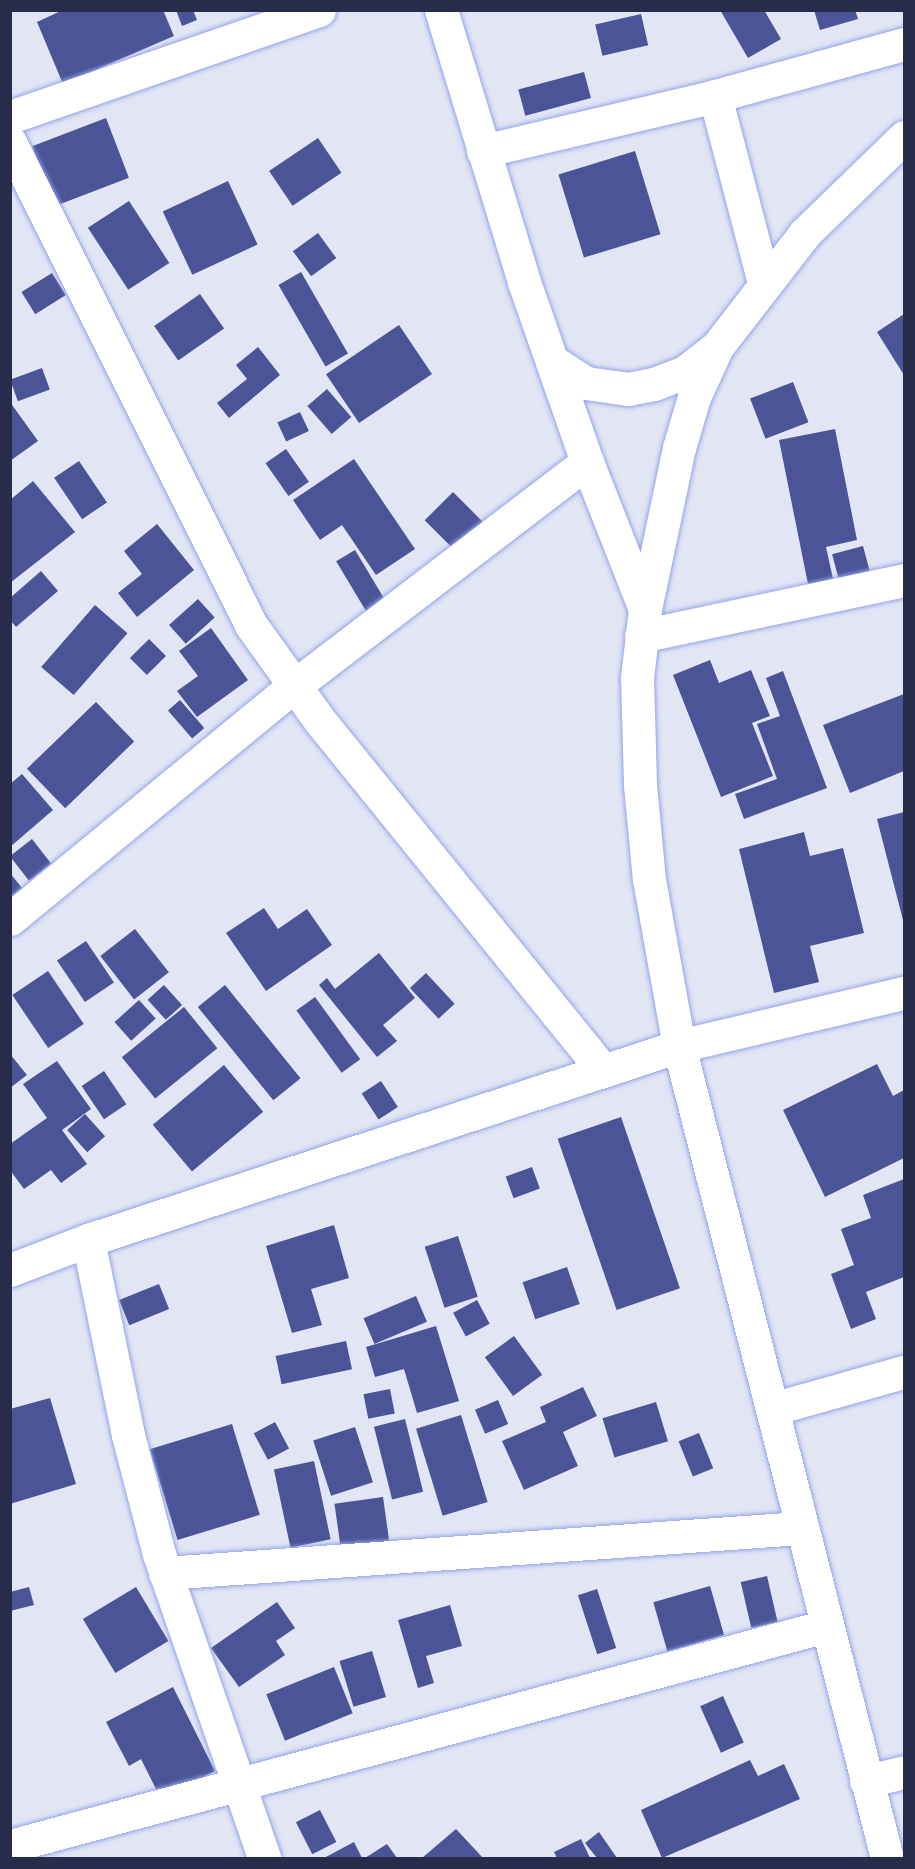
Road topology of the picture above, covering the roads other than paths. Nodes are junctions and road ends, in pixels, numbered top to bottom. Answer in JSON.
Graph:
{"nodes":[{"id":1,"x":320,"y":10,"type":"edge"},
{"id":2,"x":441,"y":10,"type":"edge"},
{"id":3,"x":904,"y":44,"type":"edge"},
{"id":4,"x":715,"y":96,"type":"junction"},
{"id":5,"x":10,"y":117,"type":"edge"},
{"id":6,"x":904,"y":137,"type":"edge"},
{"id":7,"x":483,"y":151,"type":"junction"},
{"id":8,"x":14,"y":159,"type":"edge"},
{"id":9,"x":764,"y":283,"type":"junction"},
{"id":10,"x":717,"y":347,"type":"junction"},
{"id":11,"x":552,"y":362,"type":"junction"},
{"id":12,"x":587,"y":462,"type":"junction"},
{"id":13,"x":904,"y":580,"type":"edge"},
{"id":14,"x":643,"y":623,"type":"junction"},
{"id":15,"x":294,"y":686,"type":"junction"},
{"id":16,"x":10,"y":919,"type":"edge"},
{"id":17,"x":904,"y":993,"type":"edge"},
{"id":18,"x":679,"y":1046,"type":"junction"},
{"id":19,"x":602,"y":1070,"type":"junction"},
{"id":20,"x":88,"y":1240,"type":"junction"},
{"id":21,"x":16,"y":1258,"type":"edge"},
{"id":22,"x":904,"y":1372,"type":"edge"},
{"id":23,"x":772,"y":1409,"type":"junction"},
{"id":24,"x":801,"y":1527,"type":"junction"},
{"id":25,"x":165,"y":1573,"type":"junction"},
{"id":26,"x":826,"y":1626,"type":"junction"},
{"id":27,"x":904,"y":1772,"type":"edge"},
{"id":28,"x":866,"y":1781,"type":"junction"},
{"id":29,"x":237,"y":1787,"type":"junction"},
{"id":30,"x":10,"y":1846,"type":"edge"},
{"id":31,"x":264,"y":1858,"type":"edge"},
{"id":32,"x":887,"y":1858,"type":"edge"}],
"edges":[{"from":1,"to":5,"type":"street"},
{"from":2,"to":7,"type":"street"},
{"from":3,"to":4,"type":"street"},
{"from":4,"to":7,"type":"street"},
{"from":4,"to":9,"type":"street"},
{"from":6,"to":9,"type":"street"},
{"from":7,"to":11,"type":"street"},
{"from":8,"to":15,"type":"street"},
{"from":9,"to":10,"type":"street"},
{"from":10,"to":11,"type":"street"},
{"from":10,"to":14,"type":"street"},
{"from":11,"to":12,"type":"street"},
{"from":12,"to":14,"type":"street"},
{"from":12,"to":15,"type":"street"},
{"from":13,"to":14,"type":"street"},
{"from":14,"to":18,"type":"street"},
{"from":15,"to":16,"type":"street"},
{"from":15,"to":19,"type":"street"},
{"from":17,"to":18,"type":"street"},
{"from":18,"to":19,"type":"street"},
{"from":18,"to":23,"type":"street"},
{"from":19,"to":20,"type":"street"},
{"from":20,"to":21,"type":"street"},
{"from":20,"to":25,"type":"street"},
{"from":22,"to":23,"type":"street"},
{"from":23,"to":24,"type":"street"},
{"from":24,"to":25,"type":"street"},
{"from":24,"to":26,"type":"street"},
{"from":25,"to":29,"type":"street"},
{"from":26,"to":28,"type":"street"},
{"from":26,"to":29,"type":"street"},
{"from":27,"to":28,"type":"street"},
{"from":28,"to":32,"type":"street"},
{"from":29,"to":30,"type":"street"},
{"from":29,"to":31,"type":"street"}]}
